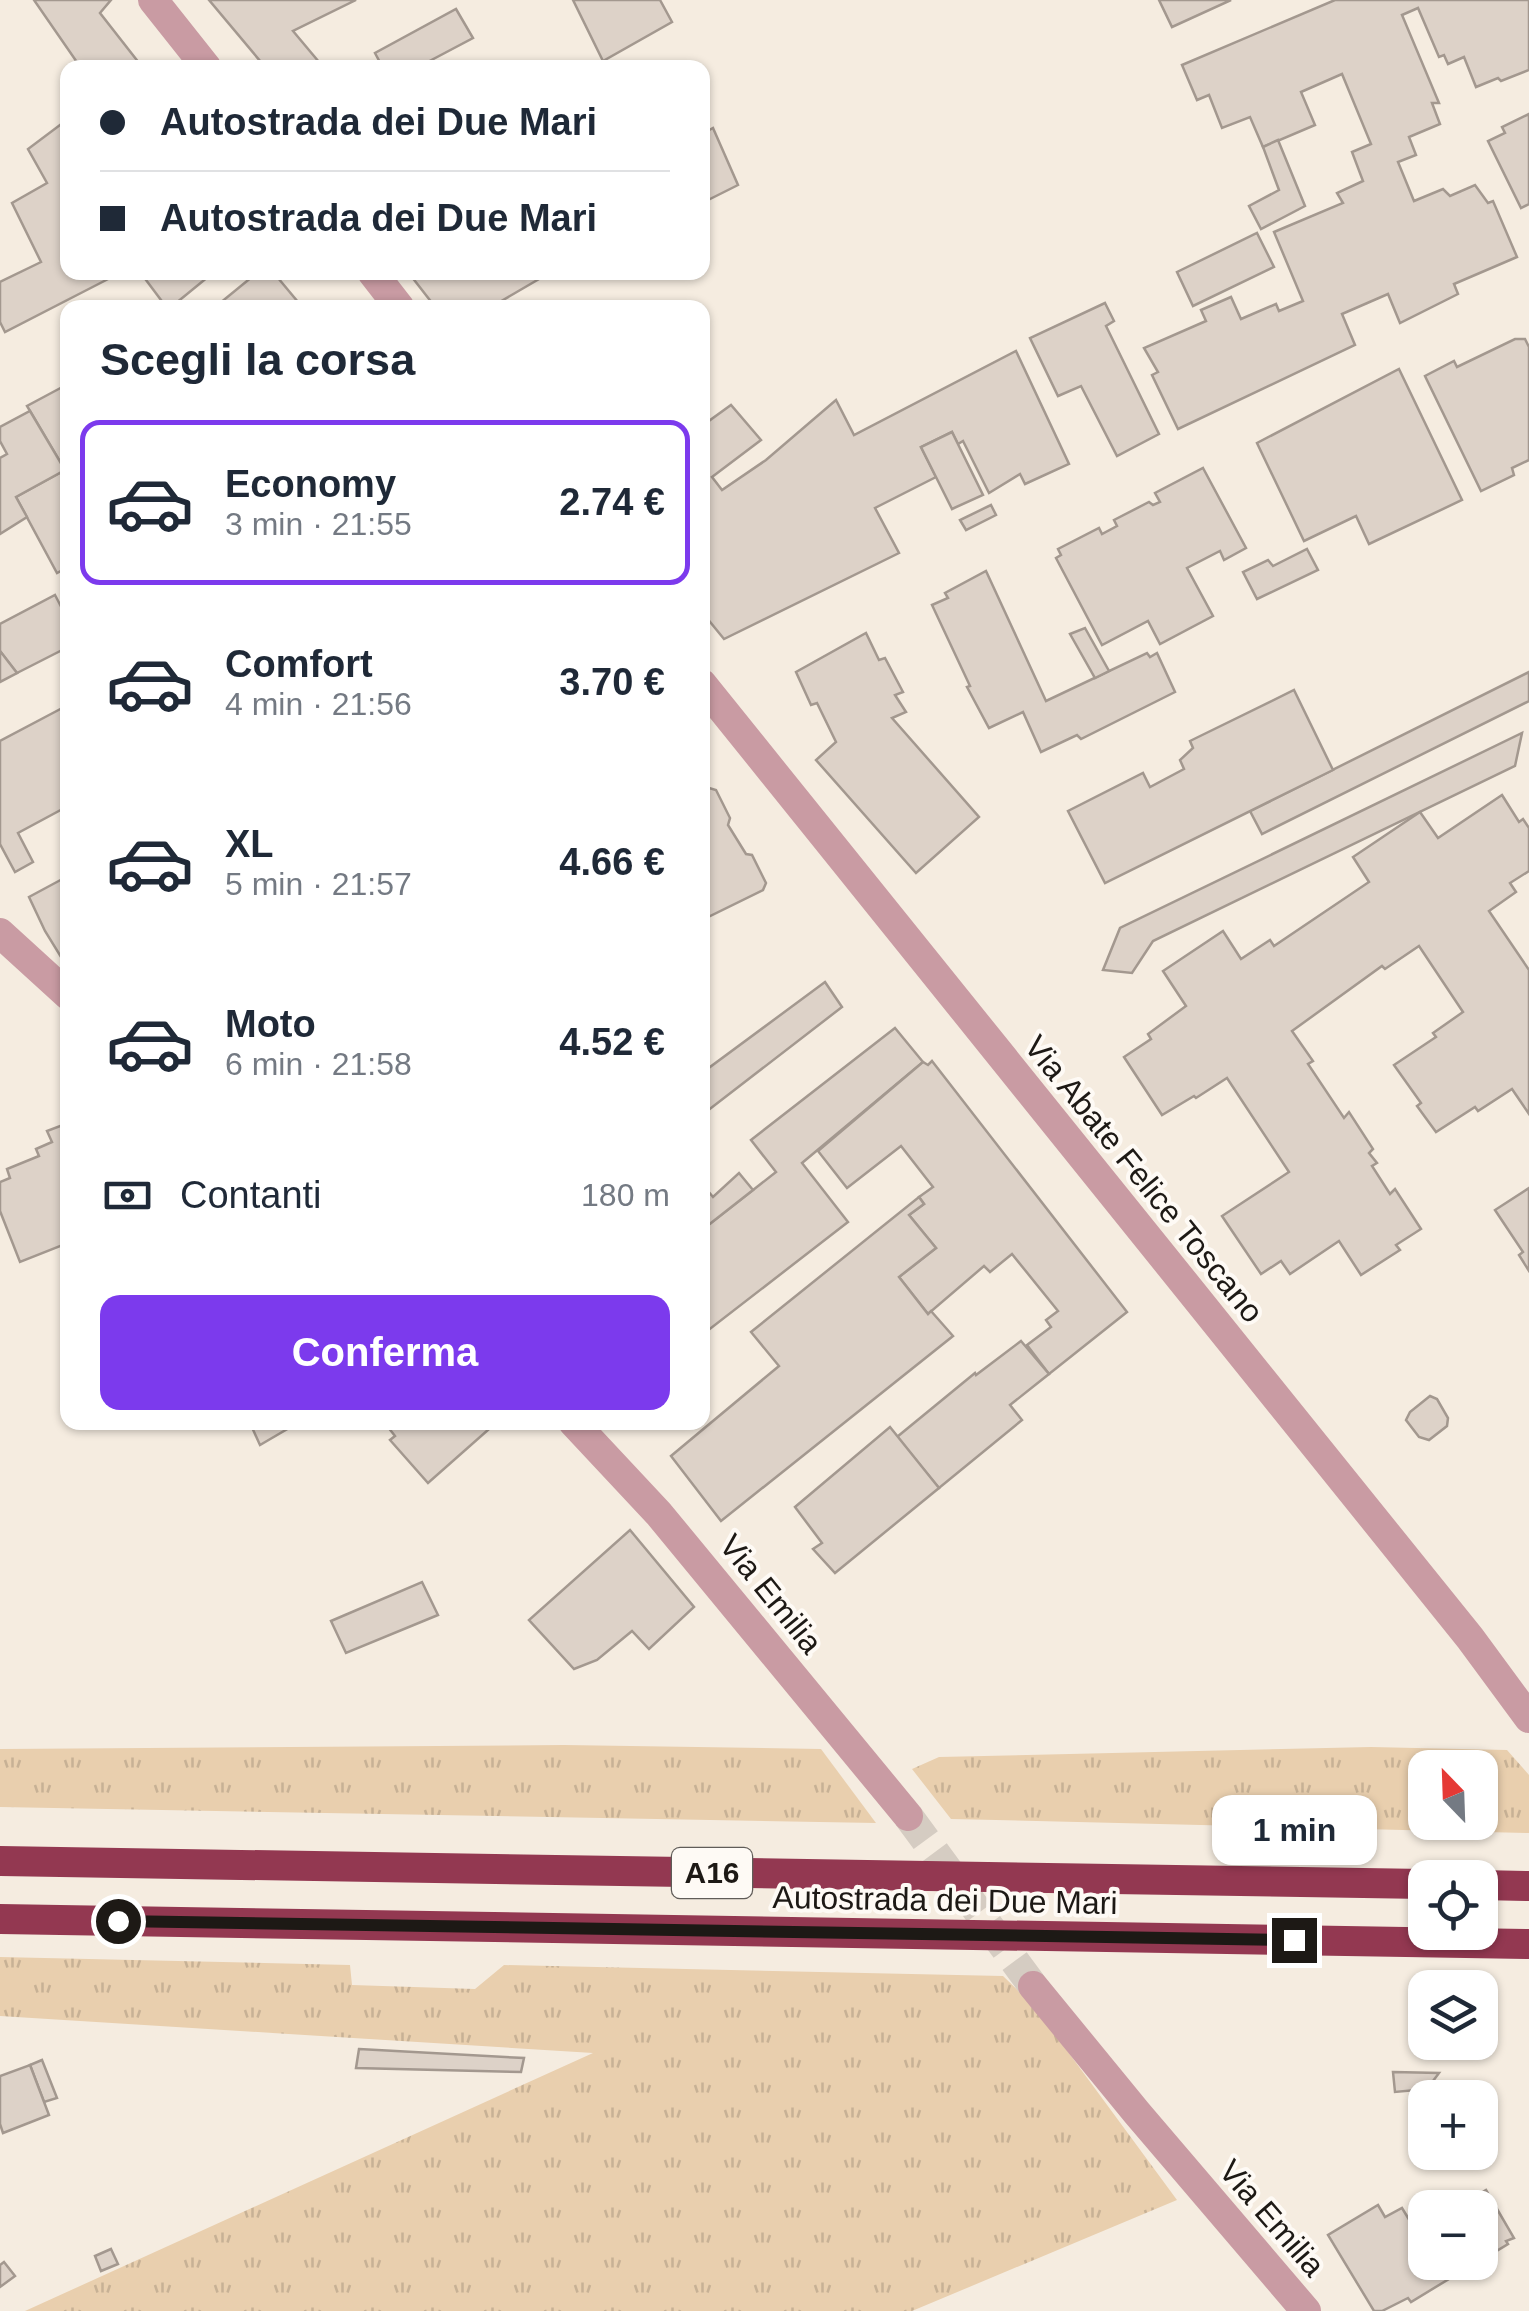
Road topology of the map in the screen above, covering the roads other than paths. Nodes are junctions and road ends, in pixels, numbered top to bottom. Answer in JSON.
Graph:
{"nodes":[{"id":1,"x":153,"y":0,"type":"edge"},
{"id":2,"x":201,"y":60,"type":"edge"},
{"id":3,"x":378,"y":280,"type":"edge"},
{"id":4,"x":394,"y":300,"type":"edge"},
{"id":5,"x":710,"y":694,"type":"edge"},
{"id":6,"x":0,"y":933,"type":"edge"},
{"id":7,"x":60,"y":988,"type":"edge"},
{"id":8,"x":581,"y":1430,"type":"edge"},
{"id":9,"x":1529,"y":1718,"type":"edge"},
{"id":10,"x":908,"y":1816,"type":"tunnel mouth"},
{"id":11,"x":0,"y":1861,"type":"edge"},
{"id":12,"x":1408,"y":1884,"type":"edge"},
{"id":13,"x":1498,"y":1885,"type":"edge"},
{"id":14,"x":1529,"y":1886,"type":"edge"},
{"id":15,"x":0,"y":1919,"type":"edge"},
{"id":16,"x":1529,"y":1944,"type":"edge"},
{"id":17,"x":1034,"y":1986,"type":"tunnel mouth"},
{"id":18,"x":1306,"y":2311,"type":"edge"}],
"edges":[{"from":1,"to":2,"type":"street"},
{"from":3,"to":4,"type":"street"},
{"from":5,"to":9,"type":"street","name":"Via Abate Felice Toscano"},
{"from":6,"to":7,"type":"street"},
{"from":8,"to":10,"type":"street","name":"Via Emilia"},
{"from":11,"to":12,"type":"highway","name":"Autostrada dei Due Mari","number":"A16","bridge":true},
{"from":13,"to":14,"type":"highway"},
{"from":15,"to":16,"type":"highway","name":"Autostrada dei Due Mari","number":"A16","bridge":true},
{"from":17,"to":18,"type":"street","name":"Via Emilia"}]}
